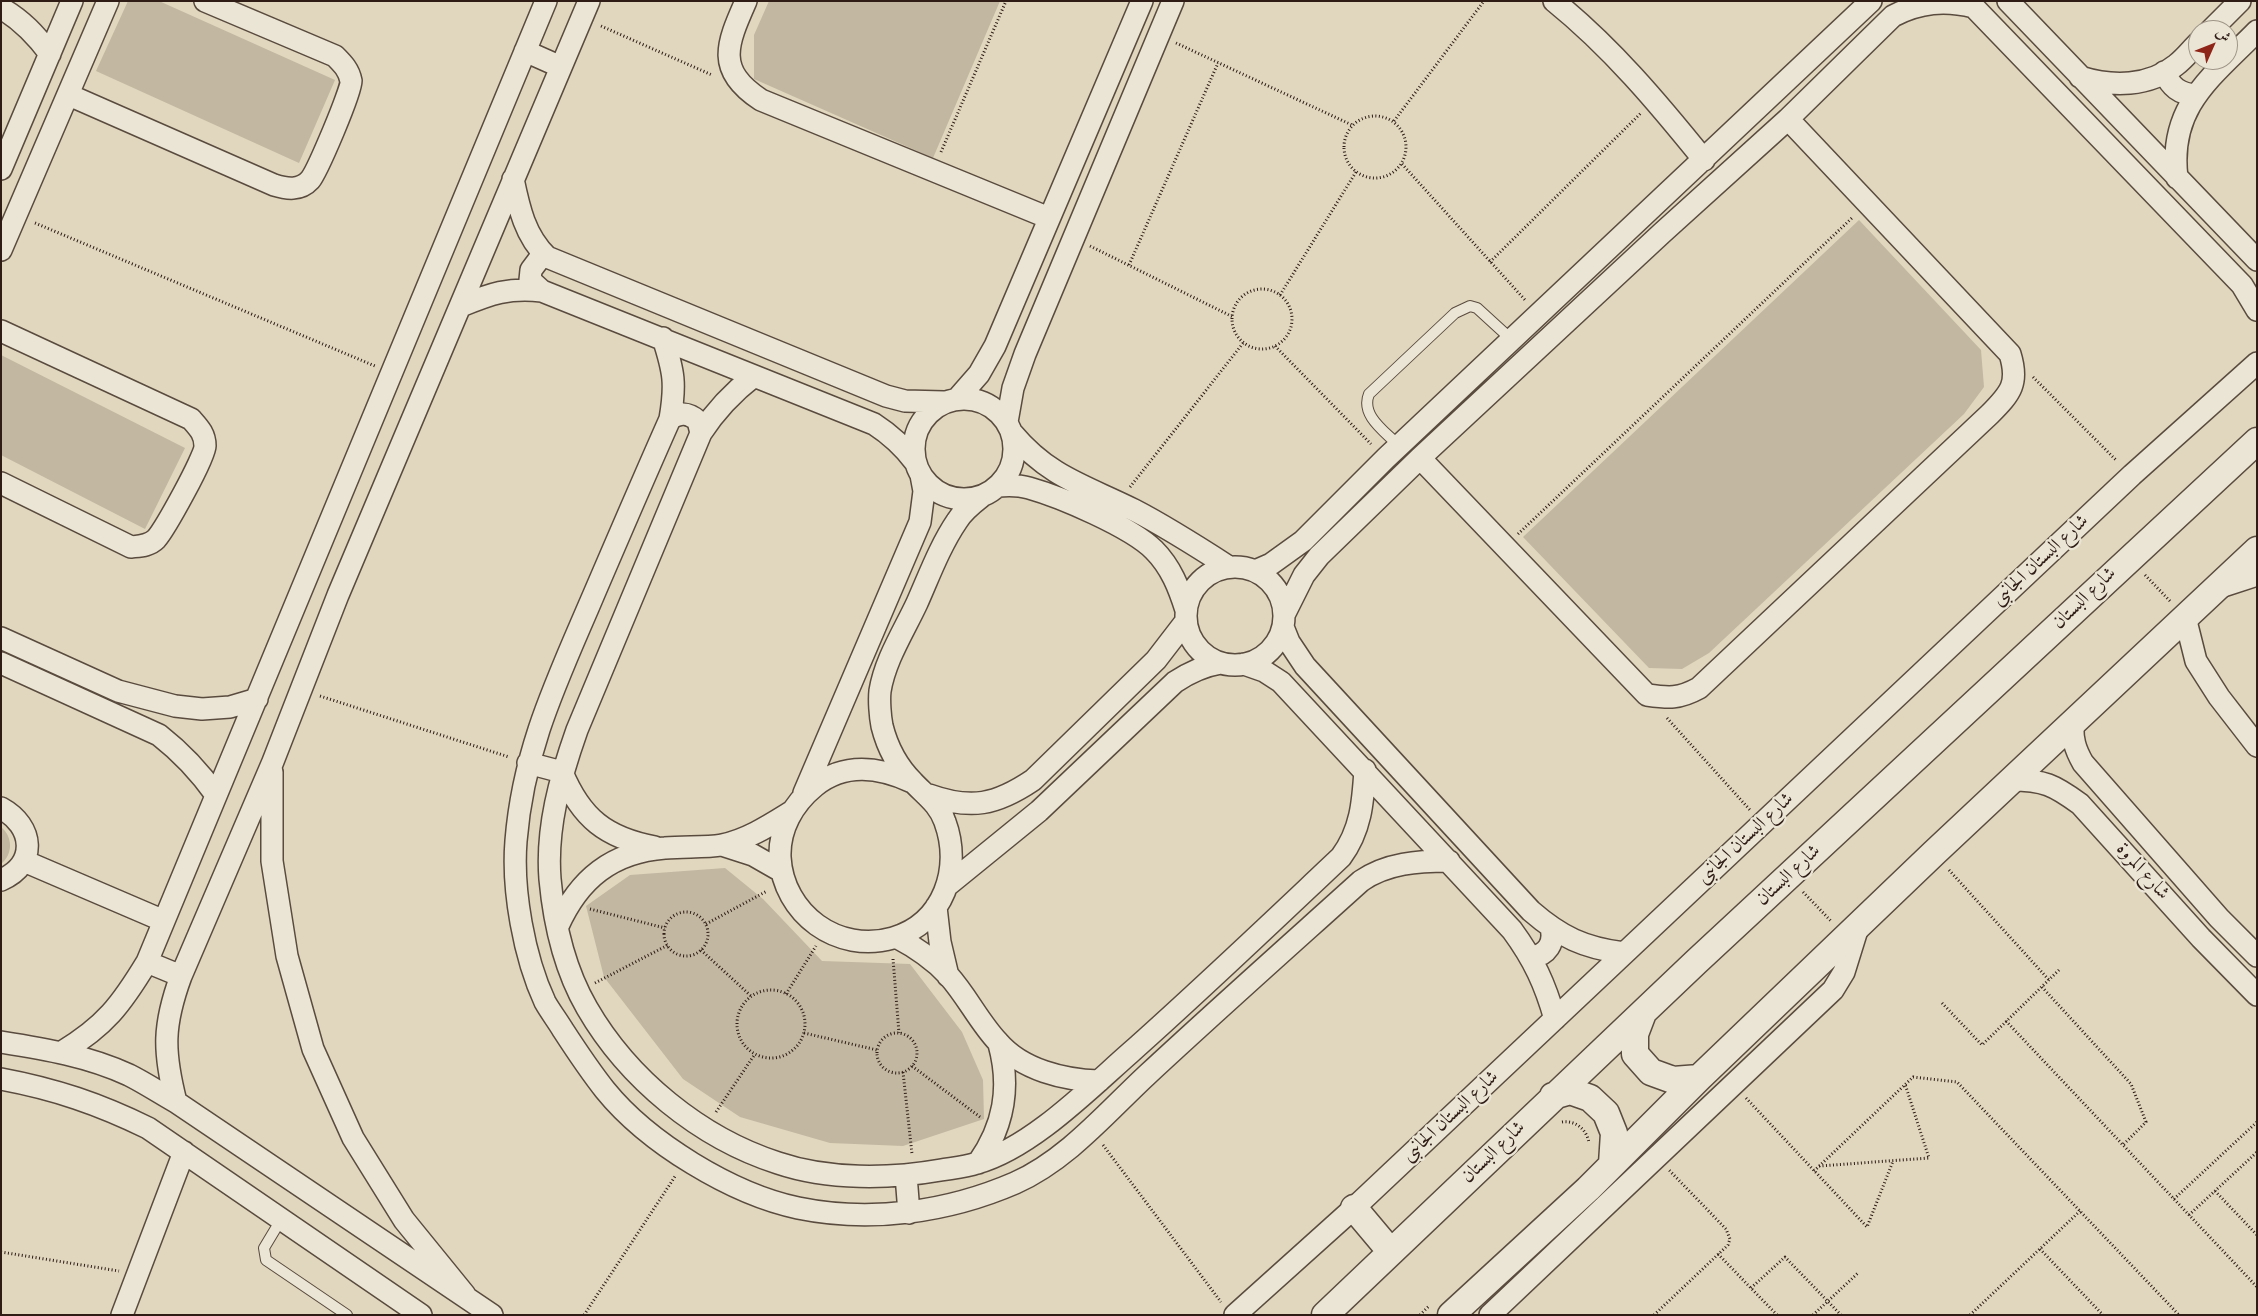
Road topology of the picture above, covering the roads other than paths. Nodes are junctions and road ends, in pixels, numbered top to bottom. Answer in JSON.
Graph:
{"nodes":[{"id":1,"x":72,"y":1,"type":"edge"},
{"id":2,"x":108,"y":1,"type":"edge"},
{"id":3,"x":205,"y":1,"type":"edge"},
{"id":4,"x":546,"y":1,"type":"edge"},
{"id":5,"x":746,"y":1,"type":"edge"},
{"id":6,"x":1142,"y":1,"type":"edge"},
{"id":7,"x":1173,"y":1,"type":"edge"},
{"id":8,"x":1554,"y":1,"type":"edge"},
{"id":9,"x":1870,"y":1,"type":"edge"},
{"id":10,"x":1878,"y":1,"type":"edge"},
{"id":11,"x":2008,"y":1,"type":"edge"},
{"id":12,"x":2240,"y":1,"type":"edge"},
{"id":13,"x":1971,"y":4,"type":"edge"},
{"id":14,"x":1,"y":8,"type":"edge"},
{"id":15,"x":586,"y":9,"type":"edge"},
{"id":16,"x":1893,"y":16,"type":"junction"},
{"id":17,"x":2221,"y":20,"type":"edge"},
{"id":18,"x":2028,"y":22,"type":"junction"},
{"id":19,"x":2257,"y":31,"type":"edge"},
{"id":20,"x":2008,"y":42,"type":"junction"},
{"id":21,"x":525,"y":51,"type":"junction"},
{"id":22,"x":2188,"y":53,"type":"edge"},
{"id":23,"x":50,"y":54,"type":"junction"},
{"id":24,"x":561,"y":67,"type":"junction"},
{"id":25,"x":2164,"y":72,"type":"junction"},
{"id":26,"x":2080,"y":77,"type":"junction"},
{"id":27,"x":69,"y":95,"type":"junction"},
{"id":28,"x":2196,"y":95,"type":"junction"},
{"id":29,"x":1788,"y":119,"type":"junction"},
{"id":30,"x":1704,"y":160,"type":"junction"},
{"id":31,"x":1,"y":169,"type":"edge"},
{"id":32,"x":2177,"y":178,"type":"junction"},
{"id":33,"x":513,"y":179,"type":"junction"},
{"id":34,"x":1647,"y":214,"type":"junction"},
{"id":35,"x":1049,"y":218,"type":"junction"},
{"id":36,"x":1662,"y":233,"type":"junction"},
{"id":37,"x":1,"y":250,"type":"edge"},
{"id":38,"x":2252,"y":255,"type":"edge"},
{"id":39,"x":547,"y":257,"type":"junction"},
{"id":40,"x":2227,"y":270,"type":"junction"},
{"id":41,"x":542,"y":291,"type":"junction"},
{"id":42,"x":460,"y":306,"type":"junction"},
{"id":43,"x":2257,"y":310,"type":"edge"},
{"id":44,"x":1,"y":331,"type":"edge"},
{"id":45,"x":663,"y":338,"type":"junction"},
{"id":46,"x":1512,"y":340,"type":"junction"},
{"id":47,"x":2257,"y":363,"type":"edge"},
{"id":48,"x":754,"y":376,"type":"junction"},
{"id":49,"x":951,"y":400,"type":"junction"},
{"id":50,"x":670,"y":419,"type":"junction"},
{"id":51,"x":1010,"y":428,"type":"junction"},
{"id":52,"x":701,"y":433,"type":"junction"},
{"id":53,"x":2257,"y":441,"type":"edge"},
{"id":54,"x":1392,"y":452,"type":"junction"},
{"id":55,"x":1420,"y":458,"type":"junction"},
{"id":56,"x":918,"y":468,"type":"junction"},
{"id":57,"x":1,"y":483,"type":"edge"},
{"id":58,"x":990,"y":491,"type":"junction"},
{"id":59,"x":1297,"y":546,"type":"junction"},
{"id":60,"x":2257,"y":550,"type":"edge"},
{"id":61,"x":1312,"y":563,"type":"junction"},
{"id":62,"x":1229,"y":567,"type":"junction"},
{"id":63,"x":1255,"y":571,"type":"junction"},
{"id":64,"x":2257,"y":575,"type":"edge"},
{"id":65,"x":306,"y":581,"type":"junction"},
{"id":66,"x":2217,"y":588,"type":"junction"},
{"id":67,"x":338,"y":594,"type":"junction"},
{"id":68,"x":1186,"y":616,"type":"junction"},
{"id":69,"x":2185,"y":617,"type":"junction"},
{"id":70,"x":1283,"y":621,"type":"junction"},
{"id":71,"x":1,"y":638,"type":"edge"},
{"id":72,"x":1,"y":662,"type":"edge"},
{"id":73,"x":1221,"y":663,"type":"junction"},
{"id":74,"x":1244,"y":664,"type":"junction"},
{"id":75,"x":1305,"y":666,"type":"junction"},
{"id":76,"x":1284,"y":686,"type":"junction"},
{"id":77,"x":145,"y":698,"type":"junction"},
{"id":78,"x":257,"y":699,"type":"junction"},
{"id":79,"x":2073,"y":722,"type":"junction"},
{"id":80,"x":133,"y":723,"type":"junction"},
{"id":81,"x":2257,"y":746,"type":"edge"},
{"id":82,"x":528,"y":763,"type":"junction"},
{"id":83,"x":272,"y":764,"type":"junction"},
{"id":84,"x":1365,"y":770,"type":"junction"},
{"id":85,"x":562,"y":772,"type":"junction"},
{"id":86,"x":2011,"y":780,"type":"junction"},
{"id":87,"x":912,"y":782,"type":"junction"},
{"id":88,"x":216,"y":795,"type":"junction"},
{"id":89,"x":803,"y":795,"type":"junction"},
{"id":90,"x":929,"y":795,"type":"junction"},
{"id":91,"x":1,"y":808,"type":"edge"},
{"id":92,"x":791,"y":812,"type":"junction"},
{"id":93,"x":722,"y":845,"type":"junction"},
{"id":94,"x":663,"y":848,"type":"junction"},
{"id":95,"x":1341,"y":857,"type":"junction"},
{"id":96,"x":24,"y":861,"type":"junction"},
{"id":97,"x":1449,"y":861,"type":"junction"},
{"id":98,"x":782,"y":876,"type":"junction"},
{"id":99,"x":1,"y":880,"type":"edge"},
{"id":100,"x":1361,"y":881,"type":"junction"},
{"id":101,"x":948,"y":885,"type":"junction"},
{"id":102,"x":936,"y":907,"type":"junction"},
{"id":103,"x":164,"y":921,"type":"junction"},
{"id":104,"x":558,"y":926,"type":"junction"},
{"id":105,"x":1550,"y":928,"type":"junction"},
{"id":106,"x":1852,"y":932,"type":"junction"},
{"id":107,"x":894,"y":938,"type":"junction"},
{"id":108,"x":1624,"y":953,"type":"junction"},
{"id":109,"x":2257,"y":956,"type":"edge"},
{"id":110,"x":1532,"y":957,"type":"junction"},
{"id":111,"x":147,"y":962,"type":"junction"},
{"id":112,"x":181,"y":976,"type":"junction"},
{"id":113,"x":948,"y":976,"type":"junction"},
{"id":114,"x":2257,"y":995,"type":"edge"},
{"id":115,"x":1644,"y":1012,"type":"junction"},
{"id":116,"x":1556,"y":1019,"type":"junction"},
{"id":117,"x":1159,"y":1027,"type":"junction"},
{"id":118,"x":1,"y":1042,"type":"edge"},
{"id":119,"x":999,"y":1044,"type":"junction"},
{"id":120,"x":1177,"y":1047,"type":"junction"},
{"id":121,"x":62,"y":1052,"type":"junction"},
{"id":122,"x":1699,"y":1078,"type":"junction"},
{"id":123,"x":1,"y":1079,"type":"edge"},
{"id":124,"x":1099,"y":1081,"type":"junction"},
{"id":125,"x":1553,"y":1096,"type":"junction"},
{"id":126,"x":176,"y":1102,"type":"junction"},
{"id":127,"x":184,"y":1152,"type":"junction"},
{"id":128,"x":978,"y":1163,"type":"junction"},
{"id":129,"x":1612,"y":1164,"type":"junction"},
{"id":130,"x":910,"y":1175,"type":"junction"},
{"id":131,"x":1354,"y":1208,"type":"junction"},
{"id":132,"x":909,"y":1213,"type":"junction"},
{"id":133,"x":282,"y":1218,"type":"junction"},
{"id":134,"x":1391,"y":1252,"type":"junction"},
{"id":135,"x":464,"y":1295,"type":"junction"},
{"id":136,"x":1443,"y":1308,"type":"edge"},
{"id":137,"x":1230,"y":1311,"type":"edge"},
{"id":138,"x":122,"y":1315,"type":"edge"},
{"id":139,"x":347,"y":1315,"type":"edge"},
{"id":140,"x":421,"y":1315,"type":"edge"},
{"id":141,"x":492,"y":1315,"type":"edge"},
{"id":142,"x":1325,"y":1315,"type":"edge"},
{"id":143,"x":1490,"y":1315,"type":"edge"}],
"edges":[{"from":1,"to":23,"type":"street"},
{"from":2,"to":27,"type":"street"},
{"from":3,"to":27,"type":"street"},
{"from":4,"to":21,"type":"street"},
{"from":5,"to":35,"type":"street"},
{"from":6,"to":35,"type":"street"},
{"from":7,"to":51,"type":"street"},
{"from":8,"to":30,"type":"street"},
{"from":9,"to":30,"type":"street"},
{"from":10,"to":16,"type":"street"},
{"from":11,"to":18,"type":"street"},
{"from":12,"to":17,"type":"street"},
{"from":13,"to":16,"type":"street"},
{"from":13,"to":20,"type":"street"},
{"from":14,"to":23,"type":"street"},
{"from":15,"to":24,"type":"street"},
{"from":16,"to":29,"type":"street"},
{"from":18,"to":20,"type":"street"},
{"from":18,"to":26,"type":"street"},
{"from":19,"to":28,"type":"street"},
{"from":20,"to":40,"type":"street"},
{"from":21,"to":24,"type":"street"},
{"from":21,"to":65,"type":"street"},
{"from":22,"to":25,"type":"street"},
{"from":23,"to":31,"type":"street"},
{"from":24,"to":33,"type":"street"},
{"from":25,"to":26,"type":"street"},
{"from":25,"to":28,"type":"street"},
{"from":26,"to":32,"type":"street"},
{"from":27,"to":37,"type":"street"},
{"from":28,"to":32,"type":"street"},
{"from":29,"to":36,"type":"street"},
{"from":29,"to":55,"type":"street"},
{"from":30,"to":34,"type":"street"},
{"from":32,"to":38,"type":"street"},
{"from":33,"to":39,"type":"street"},
{"from":33,"to":42,"type":"street"},
{"from":34,"to":36,"type":"street"},
{"from":34,"to":46,"type":"street"},
{"from":35,"to":49,"type":"street"},
{"from":36,"to":55,"type":"street"},
{"from":38,"to":40,"type":"street"},
{"from":39,"to":41,"type":"street"},
{"from":39,"to":49,"type":"street"},
{"from":40,"to":43,"type":"street"},
{"from":41,"to":42,"type":"street"},
{"from":41,"to":45,"type":"street"},
{"from":42,"to":67,"type":"street"},
{"from":44,"to":57,"type":"street"},
{"from":45,"to":48,"type":"street"},
{"from":45,"to":50,"type":"street"},
{"from":46,"to":54,"type":"street"},
{"from":46,"to":54,"type":"lane"},
{"from":47,"to":108,"type":"street","name":"شارع البستان الجانبى"},
{"from":48,"to":52,"type":"street"},
{"from":48,"to":56,"type":"street"},
{"from":49,"to":51,"type":"street"},
{"from":49,"to":56,"type":"street"},
{"from":50,"to":52,"type":"street"},
{"from":50,"to":82,"type":"street"},
{"from":51,"to":58,"type":"street"},
{"from":51,"to":62,"type":"street"},
{"from":52,"to":85,"type":"street"},
{"from":53,"to":115,"type":"street","name":"شارع البستان"},
{"from":54,"to":59,"type":"street"},
{"from":55,"to":61,"type":"street"},
{"from":56,"to":58,"type":"street"},
{"from":56,"to":89,"type":"street"},
{"from":58,"to":68,"type":"street"},
{"from":58,"to":87,"type":"street"},
{"from":59,"to":61,"type":"street"},
{"from":59,"to":63,"type":"street"},
{"from":60,"to":66,"type":"street"},
{"from":61,"to":70,"type":"street"},
{"from":62,"to":63,"type":"street"},
{"from":62,"to":68,"type":"street"},
{"from":63,"to":70,"type":"street"},
{"from":64,"to":66,"type":"street"},
{"from":65,"to":67,"type":"street"},
{"from":65,"to":78,"type":"street"},
{"from":66,"to":69,"type":"street"},
{"from":67,"to":83,"type":"street"},
{"from":68,"to":73,"type":"street"},
{"from":68,"to":90,"type":"street"},
{"from":69,"to":79,"type":"street"},
{"from":69,"to":81,"type":"street"},
{"from":70,"to":74,"type":"street"},
{"from":70,"to":75,"type":"street"},
{"from":71,"to":77,"type":"street"},
{"from":72,"to":80,"type":"street"},
{"from":73,"to":74,"type":"street"},
{"from":73,"to":101,"type":"street"},
{"from":74,"to":76,"type":"street"},
{"from":75,"to":76,"type":"street"},
{"from":75,"to":105,"type":"street"},
{"from":76,"to":84,"type":"street"},
{"from":77,"to":78,"type":"street"},
{"from":77,"to":80,"type":"street"},
{"from":78,"to":88,"type":"street"},
{"from":79,"to":86,"type":"street"},
{"from":79,"to":109,"type":"street","name":"شارع المروة"},
{"from":80,"to":88,"type":"street"},
{"from":82,"to":85,"type":"street"},
{"from":82,"to":132,"type":"street"},
{"from":83,"to":112,"type":"street"},
{"from":83,"to":135,"type":"street"},
{"from":84,"to":95,"type":"street"},
{"from":84,"to":97,"type":"street"},
{"from":85,"to":94,"type":"street"},
{"from":85,"to":104,"type":"street"},
{"from":86,"to":106,"type":"street"},
{"from":86,"to":114,"type":"street","name":"شارع المروة"},
{"from":87,"to":89,"type":"street"},
{"from":87,"to":90,"type":"street"},
{"from":88,"to":103,"type":"street"},
{"from":89,"to":92,"type":"street"},
{"from":90,"to":101,"type":"street"},
{"from":91,"to":96,"type":"street"},
{"from":92,"to":93,"type":"street"},
{"from":92,"to":98,"type":"street"},
{"from":93,"to":94,"type":"street"},
{"from":93,"to":98,"type":"street"},
{"from":94,"to":104,"type":"street"},
{"from":95,"to":100,"type":"street"},
{"from":95,"to":117,"type":"street"},
{"from":96,"to":99,"type":"street"},
{"from":96,"to":103,"type":"street"},
{"from":97,"to":100,"type":"street"},
{"from":97,"to":110,"type":"street"},
{"from":98,"to":107,"type":"street"},
{"from":100,"to":120,"type":"street"},
{"from":101,"to":102,"type":"street"},
{"from":102,"to":107,"type":"street"},
{"from":102,"to":113,"type":"street"},
{"from":103,"to":111,"type":"street"},
{"from":104,"to":130,"type":"street"},
{"from":105,"to":108,"type":"street"},
{"from":105,"to":110,"type":"street"},
{"from":106,"to":122,"type":"street"},
{"from":106,"to":143,"type":"street"},
{"from":107,"to":113,"type":"street"},
{"from":108,"to":116,"type":"street","name":"شارع البستان الجانبى"},
{"from":110,"to":116,"type":"street"},
{"from":111,"to":112,"type":"street"},
{"from":111,"to":121,"type":"street"},
{"from":112,"to":126,"type":"street"},
{"from":113,"to":119,"type":"street"},
{"from":115,"to":122,"type":"street"},
{"from":115,"to":125,"type":"street","name":"شارع البستان"},
{"from":116,"to":131,"type":"street","name":"شارع البستان الجانبى"},
{"from":117,"to":120,"type":"street"},
{"from":117,"to":124,"type":"street"},
{"from":118,"to":121,"type":"street"},
{"from":119,"to":124,"type":"street"},
{"from":119,"to":128,"type":"street"},
{"from":120,"to":132,"type":"street"},
{"from":121,"to":126,"type":"street"},
{"from":122,"to":129,"type":"street"},
{"from":123,"to":127,"type":"street"},
{"from":124,"to":128,"type":"street"},
{"from":125,"to":129,"type":"street"},
{"from":125,"to":134,"type":"street","name":"شارع البستان"},
{"from":126,"to":135,"type":"street"},
{"from":127,"to":133,"type":"street"},
{"from":127,"to":138,"type":"street"},
{"from":128,"to":130,"type":"street"},
{"from":129,"to":136,"type":"street"},
{"from":130,"to":132,"type":"street"},
{"from":131,"to":134,"type":"street"},
{"from":131,"to":137,"type":"street","name":"شارع البستان الجانبى"},
{"from":133,"to":139,"type":"lane"},
{"from":133,"to":140,"type":"street"},
{"from":134,"to":142,"type":"street","name":"شارع البستان"},
{"from":135,"to":141,"type":"street"}]}
